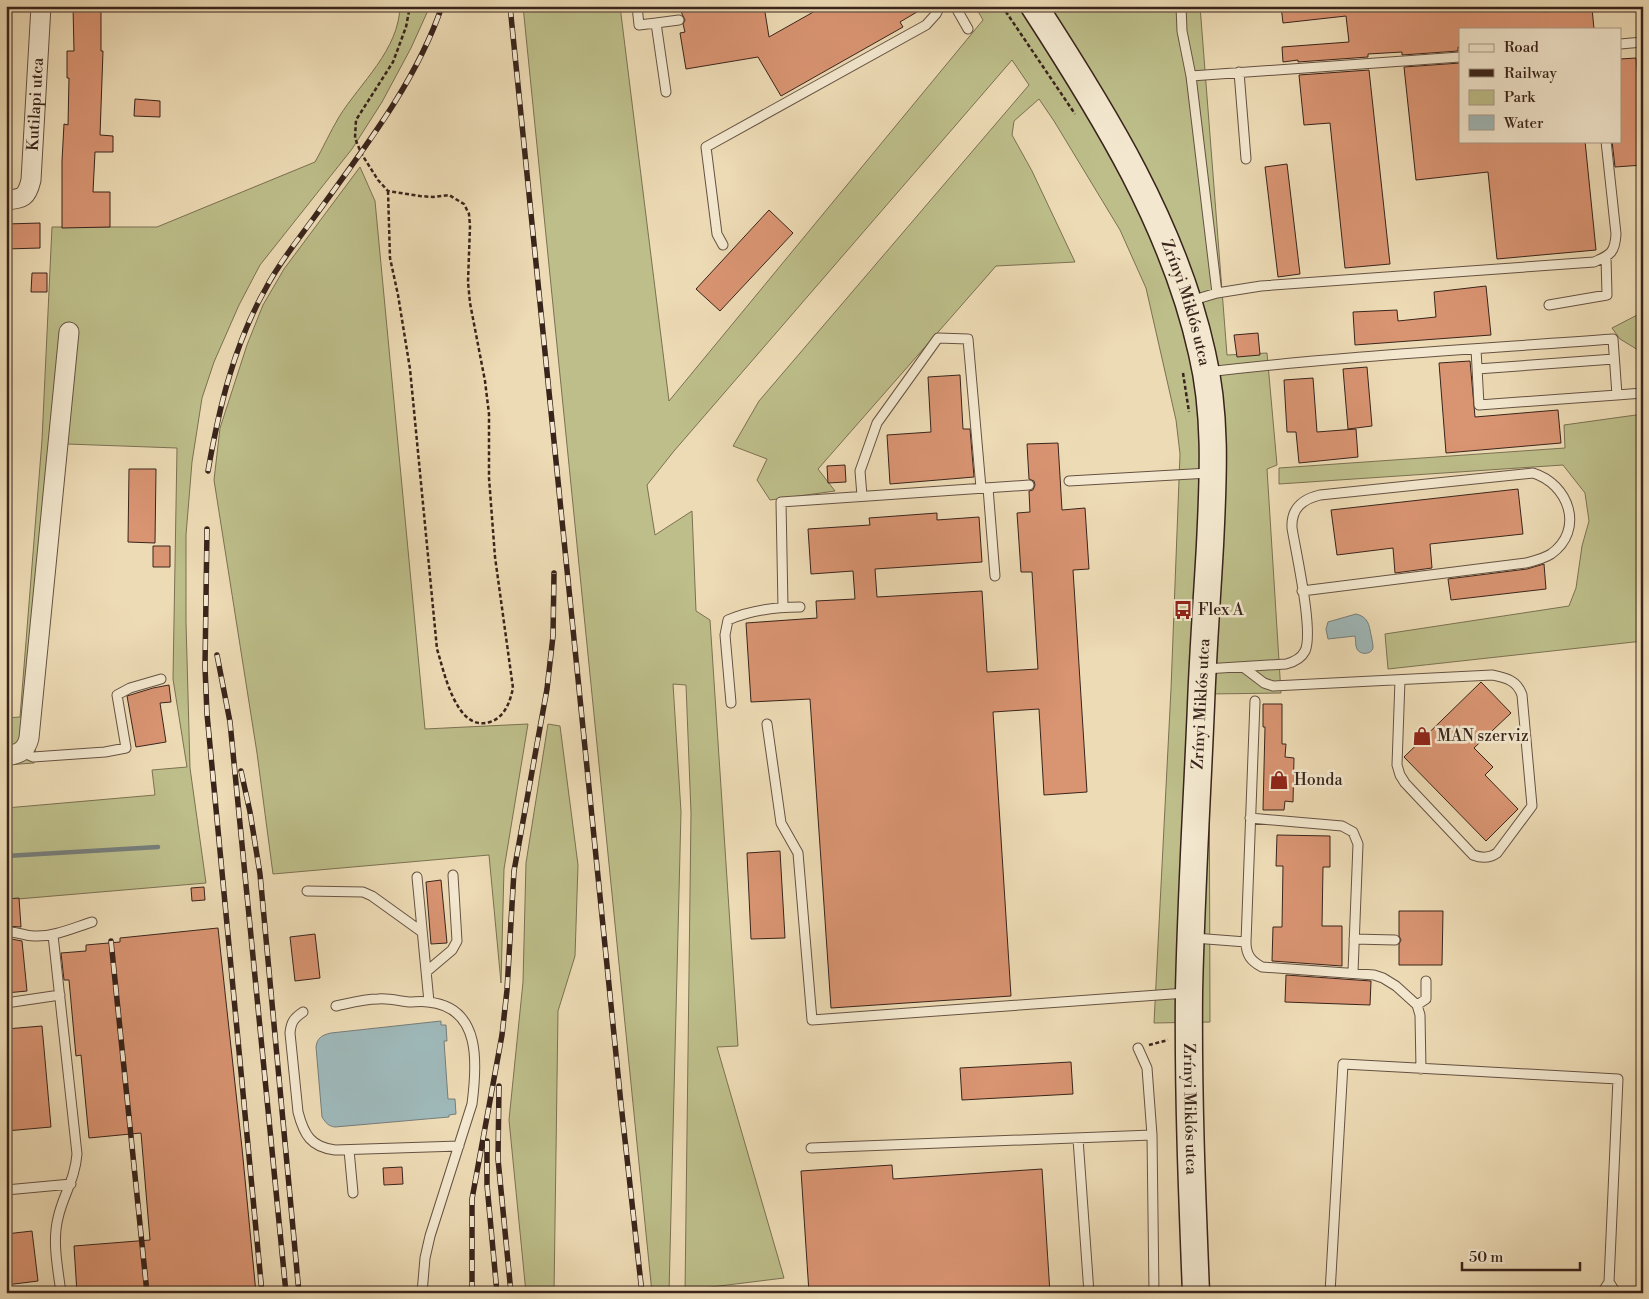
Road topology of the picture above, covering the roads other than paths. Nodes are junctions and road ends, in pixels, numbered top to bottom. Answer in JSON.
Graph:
{"nodes":[{"id":1,"x":41,"y":6,"type":"edge"},
{"id":2,"x":637,"y":6,"type":"edge"},
{"id":3,"x":940,"y":6,"type":"edge"},
{"id":4,"x":955,"y":6,"type":"edge"},
{"id":5,"x":1034,"y":6,"type":"edge"},
{"id":6,"x":1181,"y":6,"type":"edge"},
{"id":7,"x":679,"y":20,"type":"dead end"},
{"id":8,"x":656,"y":23,"type":"junction"},
{"id":9,"x":968,"y":29,"type":"dead end"},
{"id":10,"x":1643,"y":42,"type":"edge"},
{"id":11,"x":1622,"y":44,"type":"edge"},
{"id":12,"x":1459,"y":57,"type":"edge"},
{"id":13,"x":1239,"y":72,"type":"junction"},
{"id":14,"x":1191,"y":76,"type":"junction"},
{"id":15,"x":666,"y":92,"type":"dead end"},
{"id":16,"x":1606,"y":142,"type":"edge"},
{"id":17,"x":1246,"y":159,"type":"dead end"},
{"id":18,"x":14,"y":199,"type":"edge"},
{"id":19,"x":723,"y":245,"type":"dead end"},
{"id":20,"x":1606,"y":257,"type":"junction"},
{"id":21,"x":1218,"y":293,"type":"junction"},
{"id":22,"x":1189,"y":301,"type":"junction"},
{"id":23,"x":1549,"y":305,"type":"dead end"},
{"id":24,"x":68,"y":332,"type":"dead end"},
{"id":25,"x":1476,"y":349,"type":"junction"},
{"id":26,"x":1614,"y":359,"type":"junction"},
{"id":27,"x":1477,"y":369,"type":"junction"},
{"id":28,"x":1206,"y":372,"type":"junction"},
{"id":29,"x":1643,"y":393,"type":"edge"},
{"id":30,"x":1617,"y":395,"type":"junction"},
{"id":31,"x":1212,"y":473,"type":"junction"},
{"id":32,"x":1069,"y":481,"type":"dead end"},
{"id":33,"x":1029,"y":485,"type":"dead end"},
{"id":34,"x":984,"y":488,"type":"junction"},
{"id":35,"x":862,"y":496,"type":"junction"},
{"id":36,"x":996,"y":576,"type":"dead end"},
{"id":37,"x":1302,"y":591,"type":"junction"},
{"id":38,"x":783,"y":607,"type":"junction"},
{"id":39,"x":800,"y":607,"type":"dead end"},
{"id":40,"x":1243,"y":667,"type":"junction"},
{"id":41,"x":1203,"y":669,"type":"junction"},
{"id":42,"x":161,"y":679,"type":"dead end"},
{"id":43,"x":1400,"y":680,"type":"junction"},
{"id":44,"x":1255,"y":701,"type":"dead end"},
{"id":45,"x":731,"y":703,"type":"dead end"},
{"id":46,"x":767,"y":724,"type":"dead end"},
{"id":47,"x":14,"y":754,"type":"edge"},
{"id":48,"x":1250,"y":818,"type":"junction"},
{"id":49,"x":453,"y":875,"type":"dead end"},
{"id":50,"x":417,"y":877,"type":"dead end"},
{"id":51,"x":307,"y":891,"type":"dead end"},
{"id":52,"x":92,"y":922,"type":"dead end"},
{"id":53,"x":6,"y":932,"type":"edge"},
{"id":54,"x":422,"y":932,"type":"junction"},
{"id":55,"x":53,"y":935,"type":"junction"},
{"id":56,"x":1191,"y":938,"type":"junction"},
{"id":57,"x":1354,"y":938,"type":"junction"},
{"id":58,"x":1395,"y":940,"type":"dead end"},
{"id":59,"x":1246,"y":942,"type":"junction"},
{"id":60,"x":426,"y":972,"type":"junction"},
{"id":61,"x":1353,"y":972,"type":"junction"},
{"id":62,"x":1426,"y":981,"type":"dead end"},
{"id":63,"x":1189,"y":993,"type":"junction"},
{"id":64,"x":60,"y":996,"type":"junction"},
{"id":65,"x":429,"y":1002,"type":"junction"},
{"id":66,"x":6,"y":1003,"type":"edge"},
{"id":67,"x":1417,"y":1005,"type":"junction"},
{"id":68,"x":336,"y":1006,"type":"dead end"},
{"id":69,"x":303,"y":1012,"type":"dead end"},
{"id":70,"x":1138,"y":1048,"type":"road end"},
{"id":71,"x":1421,"y":1069,"type":"junction"},
{"id":72,"x":1152,"y":1135,"type":"junction"},
{"id":73,"x":1078,"y":1139,"type":"junction"},
{"id":74,"x":459,"y":1146,"type":"junction"},
{"id":75,"x":811,"y":1148,"type":"dead end"},
{"id":76,"x":349,"y":1150,"type":"junction"},
{"id":77,"x":71,"y":1184,"type":"junction"},
{"id":78,"x":6,"y":1190,"type":"edge"},
{"id":79,"x":353,"y":1193,"type":"dead end"},
{"id":80,"x":1609,"y":1282,"type":"junction"},
{"id":81,"x":61,"y":1293,"type":"edge"},
{"id":82,"x":422,"y":1293,"type":"edge"},
{"id":83,"x":1089,"y":1293,"type":"edge"},
{"id":84,"x":1154,"y":1293,"type":"edge"},
{"id":85,"x":1196,"y":1293,"type":"edge"},
{"id":86,"x":1330,"y":1293,"type":"edge"},
{"id":87,"x":1602,"y":1293,"type":"edge"},
{"id":88,"x":1616,"y":1293,"type":"edge"}],
"edges":[{"from":1,"to":18,"type":"street","name":"Kutilapi utca"},
{"from":2,"to":8,"type":"lane"},
{"from":3,"to":19,"type":"lane"},
{"from":4,"to":9,"type":"lane"},
{"from":5,"to":22,"type":"main road","name":"Zrínyi Miklós utca"},
{"from":6,"to":14,"type":"lane"},
{"from":7,"to":8,"type":"lane"},
{"from":8,"to":15,"type":"lane"},
{"from":10,"to":11,"type":"lane"},
{"from":12,"to":13,"type":"lane"},
{"from":13,"to":14,"type":"lane"},
{"from":13,"to":17,"type":"lane"},
{"from":14,"to":21,"type":"lane"},
{"from":16,"to":20,"type":"lane"},
{"from":20,"to":21,"type":"lane"},
{"from":20,"to":23,"type":"lane"},
{"from":21,"to":22,"type":"lane"},
{"from":22,"to":28,"type":"main road","name":"Zrínyi Miklós utca"},
{"from":24,"to":47,"type":"street"},
{"from":25,"to":26,"type":"lane"},
{"from":25,"to":27,"type":"lane"},
{"from":25,"to":28,"type":"lane"},
{"from":26,"to":27,"type":"lane"},
{"from":26,"to":30,"type":"lane"},
{"from":27,"to":30,"type":"lane"},
{"from":28,"to":31,"type":"main road","name":"Zrínyi Miklós utca"},
{"from":29,"to":30,"type":"lane"},
{"from":31,"to":32,"type":"lane"},
{"from":31,"to":41,"type":"main road","name":"Zrínyi Miklós utca"},
{"from":33,"to":34,"type":"lane"},
{"from":34,"to":35,"type":"lane"},
{"from":34,"to":35,"type":"lane"},
{"from":34,"to":36,"type":"lane"},
{"from":35,"to":38,"type":"lane"},
{"from":37,"to":37,"type":"lane"},
{"from":37,"to":40,"type":"lane"},
{"from":38,"to":39,"type":"lane"},
{"from":38,"to":45,"type":"lane"},
{"from":40,"to":41,"type":"lane"},
{"from":40,"to":43,"type":"lane"},
{"from":41,"to":56,"type":"main road","name":"Zrínyi Miklós utca"},
{"from":42,"to":47,"type":"lane"},
{"from":43,"to":43,"type":"lane"},
{"from":44,"to":48,"type":"lane"},
{"from":46,"to":63,"type":"lane"},
{"from":48,"to":57,"type":"lane"},
{"from":48,"to":59,"type":"lane"},
{"from":49,"to":60,"type":"lane"},
{"from":50,"to":54,"type":"lane"},
{"from":51,"to":54,"type":"lane"},
{"from":52,"to":55,"type":"lane"},
{"from":53,"to":55,"type":"lane"},
{"from":54,"to":60,"type":"lane"},
{"from":55,"to":64,"type":"lane"},
{"from":56,"to":59,"type":"lane"},
{"from":56,"to":63,"type":"main road","name":"Zrínyi Miklós utca"},
{"from":57,"to":58,"type":"lane"},
{"from":57,"to":61,"type":"lane"},
{"from":59,"to":61,"type":"lane"},
{"from":60,"to":65,"type":"lane"},
{"from":61,"to":67,"type":"lane"},
{"from":62,"to":67,"type":"lane"},
{"from":63,"to":85,"type":"main road","name":"Zrínyi Miklós utca"},
{"from":64,"to":66,"type":"lane"},
{"from":64,"to":77,"type":"lane"},
{"from":65,"to":68,"type":"lane"},
{"from":65,"to":74,"type":"lane"},
{"from":67,"to":71,"type":"lane"},
{"from":69,"to":76,"type":"lane"},
{"from":70,"to":72,"type":"lane"},
{"from":71,"to":80,"type":"lane"},
{"from":71,"to":86,"type":"lane"},
{"from":72,"to":73,"type":"lane"},
{"from":72,"to":84,"type":"lane"},
{"from":73,"to":75,"type":"lane"},
{"from":73,"to":83,"type":"lane"},
{"from":74,"to":76,"type":"lane"},
{"from":74,"to":82,"type":"lane"},
{"from":76,"to":79,"type":"lane"},
{"from":77,"to":78,"type":"lane"},
{"from":77,"to":81,"type":"lane"},
{"from":80,"to":87,"type":"lane"},
{"from":80,"to":88,"type":"lane"}]}
